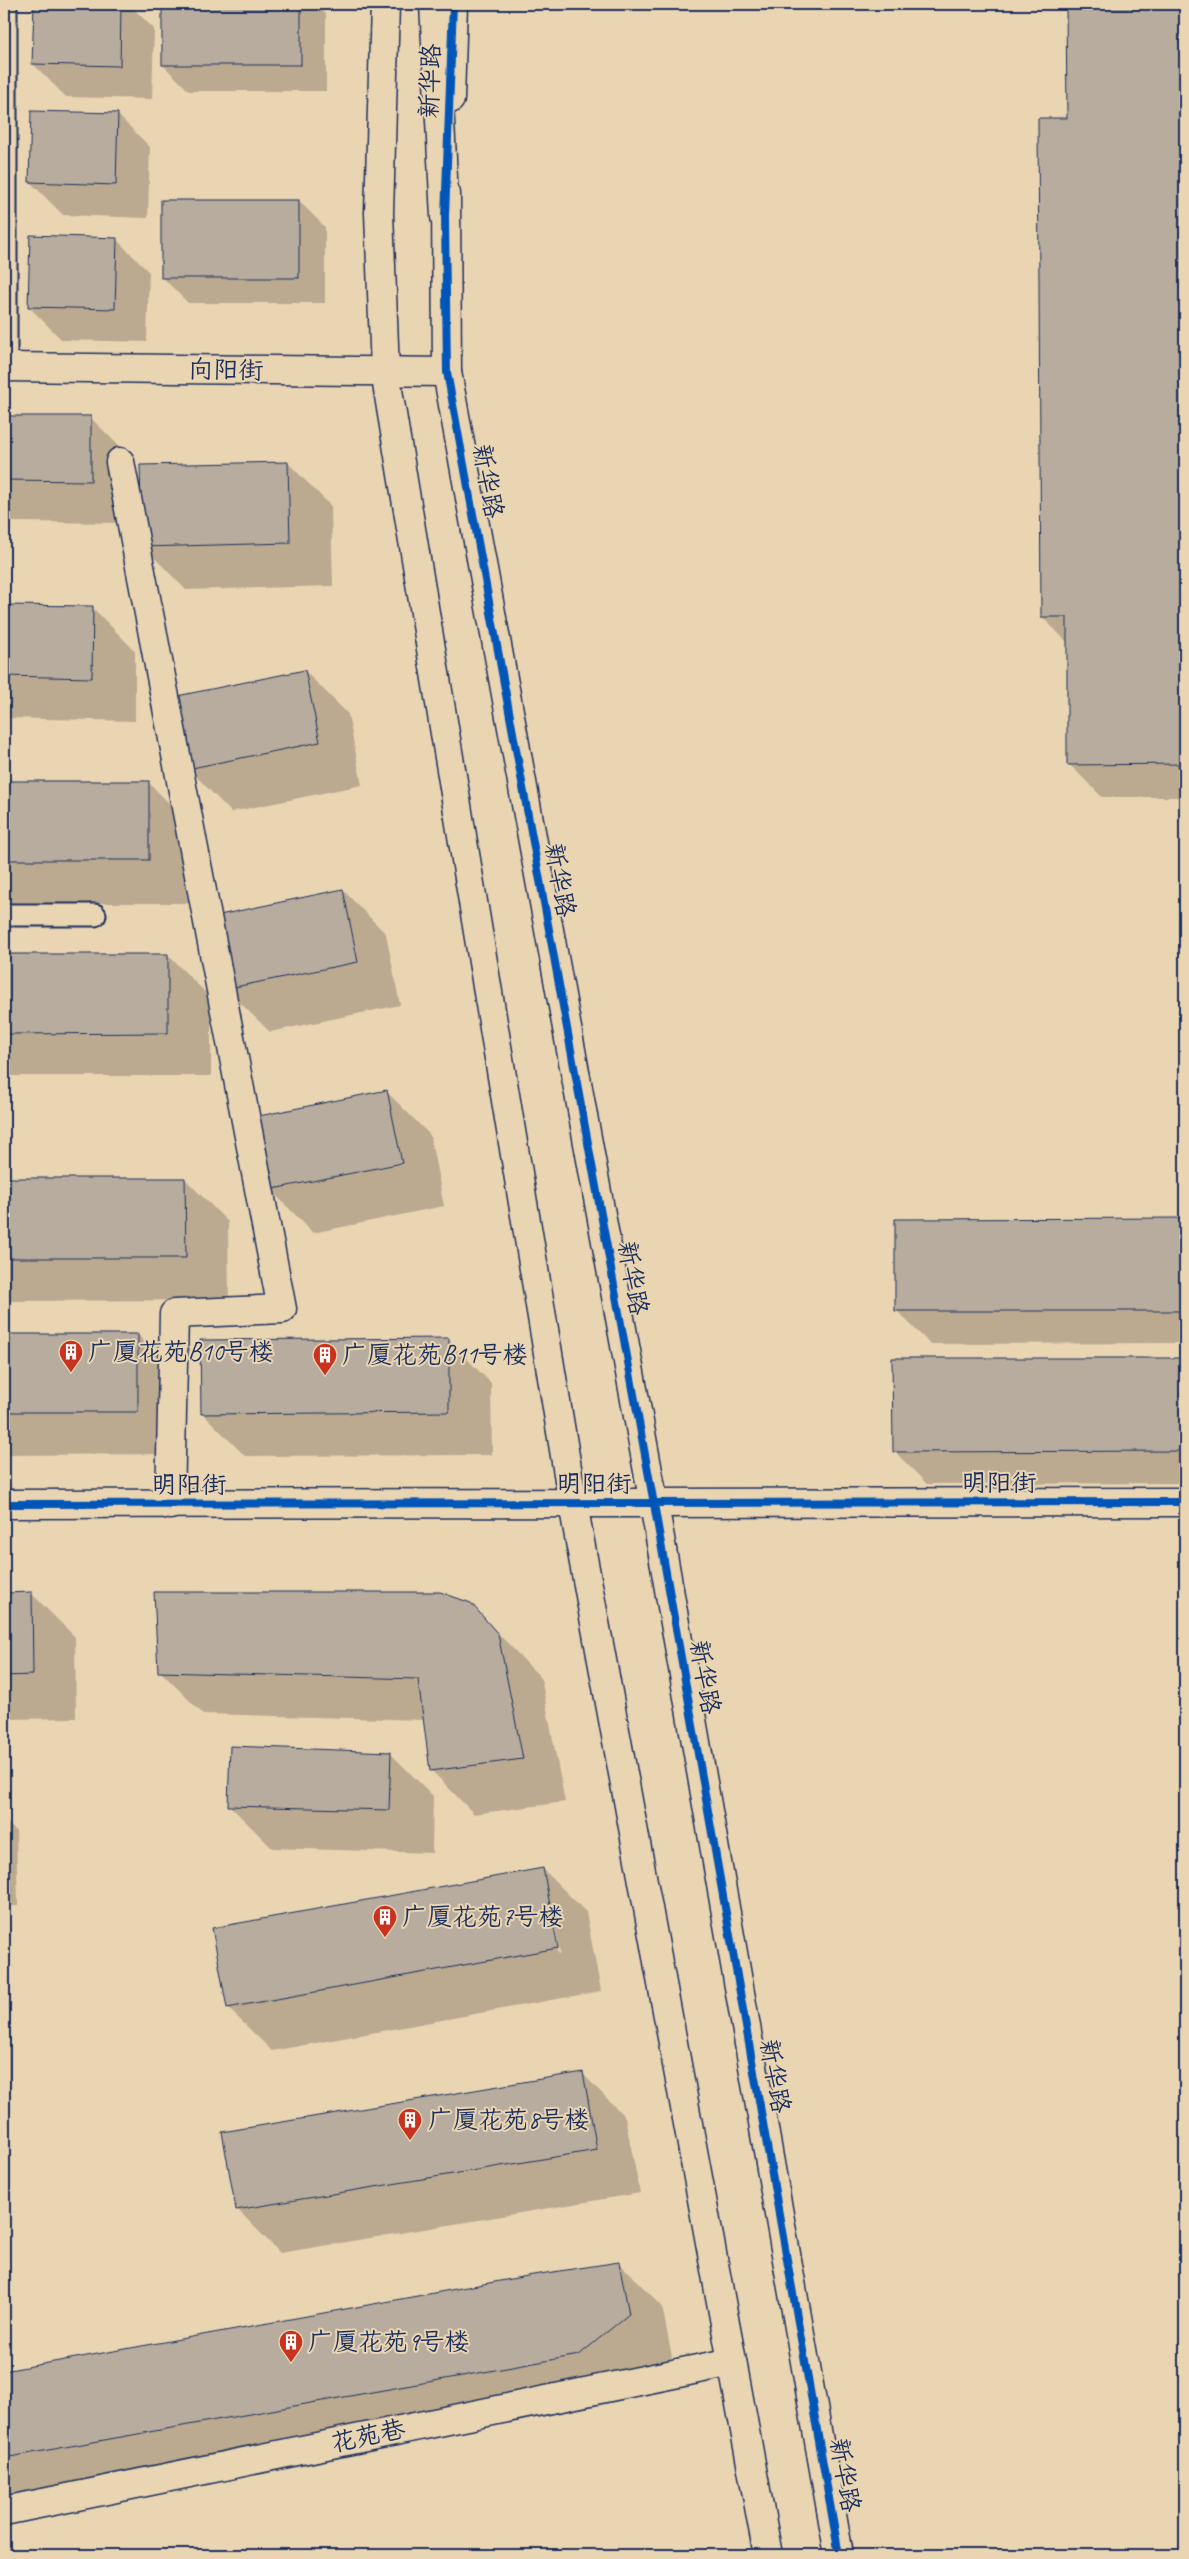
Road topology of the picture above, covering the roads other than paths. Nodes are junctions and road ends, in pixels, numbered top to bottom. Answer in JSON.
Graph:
{"nodes":[{"id":1,"x":6,"y":4,"type":"edge"},
{"id":2,"x":385,"y":4,"type":"edge"},
{"id":3,"x":434,"y":4,"type":"edge"},
{"id":4,"x":453,"y":4,"type":"edge"},
{"id":5,"x":446,"y":217,"type":"junction"},
{"id":6,"x":5,"y":367,"type":"edge"},
{"id":7,"x":385,"y":372,"type":"junction"},
{"id":8,"x":447,"y":372,"type":"junction"},
{"id":9,"x":120,"y":462,"type":"dead end"},
{"id":10,"x":4,"y":915,"type":"edge"},
{"id":11,"x":95,"y":915,"type":"dead end"},
{"id":12,"x":1185,"y":1502,"type":"edge"},
{"id":13,"x":4,"y":1504,"type":"edge"},
{"id":14,"x":573,"y":1504,"type":"junction"},
{"id":15,"x":654,"y":1504,"type":"junction"},
{"id":16,"x":170,"y":1505,"type":"junction"},
{"id":17,"x":732,"y":2362,"type":"junction"},
{"id":18,"x":4,"y":2511,"type":"edge"},
{"id":19,"x":768,"y":2555,"type":"edge"},
{"id":20,"x":839,"y":2555,"type":"edge"}],
"edges":[{"from":1,"to":6,"type":"lane"},
{"from":2,"to":7,"type":"street","name":"新华路"},
{"from":3,"to":5,"type":"street"},
{"from":4,"to":5,"type":"street","name":"新华路"},
{"from":5,"to":8,"type":"street","name":"新华路"},
{"from":6,"to":7,"type":"street","name":"向阳街"},
{"from":7,"to":8,"type":"street","name":"向阳街"},
{"from":7,"to":14,"type":"street","name":"新华路"},
{"from":8,"to":15,"type":"street","name":"新华路"},
{"from":9,"to":16,"type":"street"},
{"from":10,"to":11,"type":"lane"},
{"from":12,"to":15,"type":"street","name":"明阳街"},
{"from":13,"to":16,"type":"street","name":"明阳街"},
{"from":14,"to":15,"type":"street","name":"明阳街"},
{"from":14,"to":16,"type":"street","name":"明阳街"},
{"from":14,"to":17,"type":"street","name":"新华路"},
{"from":15,"to":20,"type":"street","name":"新华路"},
{"from":17,"to":18,"type":"street","name":"花苑巷"},
{"from":17,"to":19,"type":"street","name":"新华路"}]}
